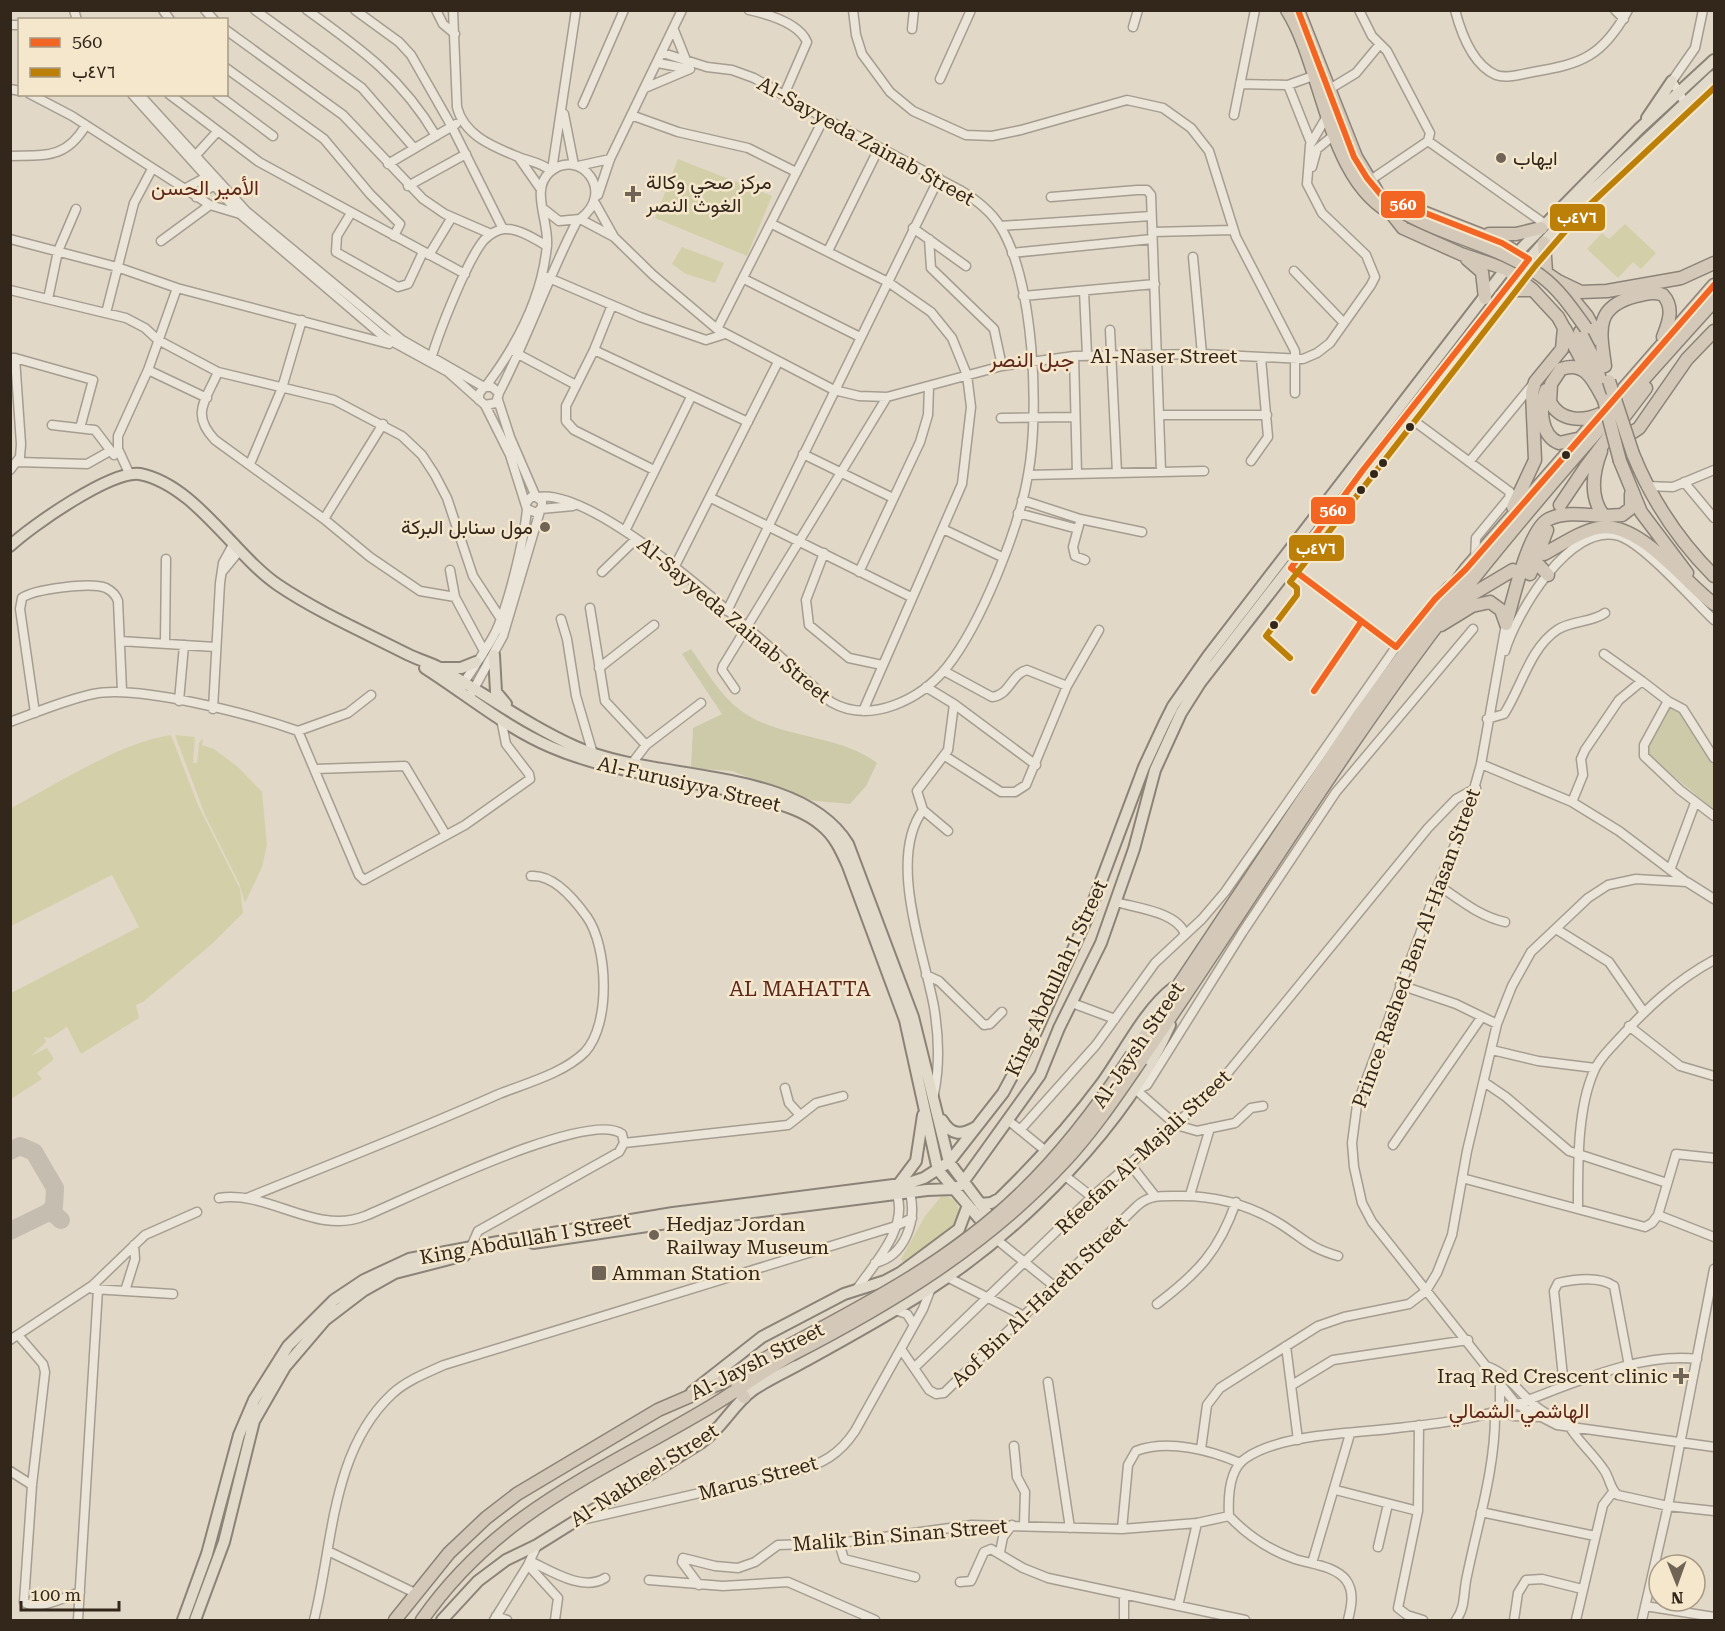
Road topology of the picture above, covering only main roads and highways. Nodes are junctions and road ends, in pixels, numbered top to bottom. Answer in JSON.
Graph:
{"nodes":[{"id":1,"x":1287,"y":10,"type":"edge"},
{"id":2,"x":1298,"y":10,"type":"edge"},
{"id":3,"x":1714,"y":60,"type":"edge"},
{"id":4,"x":1714,"y":76,"type":"edge"},
{"id":5,"x":1672,"y":81,"type":"road end"},
{"id":6,"x":1639,"y":129,"type":"junction"},
{"id":7,"x":1383,"y":196,"type":"junction"},
{"id":8,"x":1398,"y":215,"type":"junction"},
{"id":9,"x":1543,"y":226,"type":"junction"},
{"id":10,"x":1480,"y":233,"type":"junction"},
{"id":11,"x":1544,"y":243,"type":"junction"},
{"id":12,"x":1519,"y":253,"type":"junction"},
{"id":13,"x":1461,"y":254,"type":"junction"},
{"id":14,"x":1714,"y":263,"type":"edge"},
{"id":15,"x":1506,"y":270,"type":"junction"},
{"id":16,"x":1546,"y":272,"type":"junction"},
{"id":17,"x":1558,"y":281,"type":"junction"},
{"id":18,"x":1714,"y":285,"type":"edge"},
{"id":19,"x":1533,"y":290,"type":"junction"},
{"id":20,"x":1500,"y":297,"type":"junction"},
{"id":21,"x":1485,"y":298,"type":"junction"},
{"id":22,"x":1714,"y":301,"type":"edge"},
{"id":23,"x":1564,"y":328,"type":"junction"},
{"id":24,"x":1583,"y":330,"type":"junction"},
{"id":25,"x":1714,"y":331,"type":"edge"},
{"id":26,"x":1602,"y":345,"type":"junction"},
{"id":27,"x":1664,"y":349,"type":"junction"},
{"id":28,"x":1605,"y":366,"type":"junction"},
{"id":29,"x":1588,"y":373,"type":"junction"},
{"id":30,"x":1557,"y":374,"type":"junction"},
{"id":31,"x":1605,"y":383,"type":"junction"},
{"id":32,"x":1604,"y":400,"type":"junction"},
{"id":33,"x":1600,"y":414,"type":"junction"},
{"id":34,"x":1626,"y":431,"type":"junction"},
{"id":35,"x":1607,"y":437,"type":"junction"},
{"id":36,"x":1578,"y":439,"type":"junction"},
{"id":37,"x":1630,"y":490,"type":"junction"},
{"id":38,"x":1560,"y":505,"type":"dead end"},
{"id":39,"x":1604,"y":516,"type":"junction"},
{"id":40,"x":1504,"y":525,"type":"junction"},
{"id":41,"x":1547,"y":530,"type":"dead end"},
{"id":42,"x":15,"y":539,"type":"edge"},
{"id":43,"x":10,"y":546,"type":"edge"},
{"id":44,"x":1539,"y":558,"type":"junction"},
{"id":45,"x":1513,"y":570,"type":"dead end"},
{"id":46,"x":1548,"y":575,"type":"road end"},
{"id":47,"x":1714,"y":576,"type":"edge"},
{"id":48,"x":1714,"y":603,"type":"edge"},
{"id":49,"x":1452,"y":606,"type":"junction"},
{"id":50,"x":1509,"y":625,"type":"junction"},
{"id":51,"x":1435,"y":629,"type":"junction"},
{"id":52,"x":489,"y":653,"type":"road end"},
{"id":53,"x":411,"y":656,"type":"junction"},
{"id":54,"x":476,"y":662,"type":"road end"},
{"id":55,"x":438,"y":668,"type":"junction"},
{"id":56,"x":461,"y":686,"type":"junction"},
{"id":57,"x":472,"y":693,"type":"junction"},
{"id":58,"x":517,"y":722,"type":"junction"},
{"id":59,"x":630,"y":766,"type":"junction"},
{"id":60,"x":1149,"y":768,"type":"junction"},
{"id":61,"x":1179,"y":985,"type":"junction"},
{"id":62,"x":1147,"y":1060,"type":"junction"},
{"id":63,"x":929,"y":1097,"type":"junction"},
{"id":64,"x":936,"y":1107,"type":"junction"},
{"id":65,"x":979,"y":1125,"type":"junction"},
{"id":66,"x":949,"y":1162,"type":"junction"},
{"id":67,"x":938,"y":1170,"type":"junction"},
{"id":68,"x":960,"y":1185,"type":"junction"},
{"id":69,"x":898,"y":1190,"type":"junction"},
{"id":70,"x":974,"y":1204,"type":"junction"},
{"id":71,"x":999,"y":1236,"type":"junction"},
{"id":72,"x":471,"y":1251,"type":"junction"},
{"id":73,"x":740,"y":1393,"type":"junction"},
{"id":74,"x":686,"y":1396,"type":"junction"},
{"id":75,"x":183,"y":1620,"type":"edge"},
{"id":76,"x":195,"y":1620,"type":"edge"},
{"id":77,"x":395,"y":1620,"type":"edge"},
{"id":78,"x":422,"y":1620,"type":"edge"},
{"id":79,"x":442,"y":1620,"type":"edge"}],
"edges":[{"from":1,"to":8,"type":"highway"},
{"from":2,"to":7,"type":"highway"},
{"from":3,"to":6,"type":"main road","name":"King Abdullah I Street"},
{"from":4,"to":11,"type":"main road","name":"King Abdullah I Street"},
{"from":5,"to":6,"type":"main road"},
{"from":6,"to":9,"type":"main road","name":"King Abdullah I Street"},
{"from":7,"to":8,"type":"highway"},
{"from":7,"to":10,"type":"highway"},
{"from":8,"to":13,"type":"highway"},
{"from":8,"to":24,"type":"highway","bridge":true},
{"from":9,"to":10,"type":"highway"},
{"from":9,"to":12,"type":"main road","name":"King Abdullah I Street"},
{"from":10,"to":12,"type":"highway"},
{"from":11,"to":12,"type":"main road","name":"King Abdullah I Street"},
{"from":11,"to":16,"type":"highway"},
{"from":12,"to":15,"type":"main road","name":"King Abdullah I Street"},
{"from":12,"to":15,"type":"highway"},
{"from":12,"to":16,"type":"highway"},
{"from":13,"to":15,"type":"highway"},
{"from":13,"to":21,"type":"highway"},
{"from":14,"to":17,"type":"highway"},
{"from":15,"to":19,"type":"highway"},
{"from":15,"to":20,"type":"main road","name":"King Abdullah I Street"},
{"from":15,"to":21,"type":"main road","name":"King Abdullah I Street"},
{"from":16,"to":17,"type":"highway"},
{"from":17,"to":26,"type":"highway"},
{"from":18,"to":27,"type":"highway","name":"Al-Jaysh Street"},
{"from":19,"to":20,"type":"highway"},
{"from":19,"to":23,"type":"highway"},
{"from":20,"to":60,"type":"main road","name":"King Abdullah I Street"},
{"from":21,"to":60,"type":"main road","name":"King Abdullah I Street"},
{"from":22,"to":27,"type":"highway","name":"Al-Jaysh Street"},
{"from":23,"to":29,"type":"highway"},
{"from":23,"to":40,"type":"highway"},
{"from":24,"to":28,"type":"highway"},
{"from":24,"to":31,"type":"highway"},
{"from":25,"to":34,"type":"highway"},
{"from":26,"to":27,"type":"highway"},
{"from":26,"to":28,"type":"highway"},
{"from":27,"to":33,"type":"highway","name":"Al-Jaysh Street"},
{"from":27,"to":35,"type":"highway"},
{"from":27,"to":49,"type":"highway","name":"Al-Jaysh Street"},
{"from":28,"to":31,"type":"highway"},
{"from":29,"to":30,"type":"highway"},
{"from":29,"to":32,"type":"highway"},
{"from":30,"to":33,"type":"highway"},
{"from":30,"to":36,"type":"highway"},
{"from":31,"to":32,"type":"highway"},
{"from":31,"to":34,"type":"highway","bridge":true},
{"from":32,"to":37,"type":"highway","bridge":true},
{"from":33,"to":36,"type":"highway","name":"Al-Jaysh Street"},
{"from":34,"to":47,"type":"highway","bridge":true},
{"from":35,"to":38,"type":"highway"},
{"from":35,"to":39,"type":"highway"},
{"from":36,"to":40,"type":"highway","name":"Al-Jaysh Street"},
{"from":37,"to":39,"type":"highway"},
{"from":37,"to":48,"type":"highway"},
{"from":39,"to":50,"type":"highway"},
{"from":40,"to":61,"type":"highway","name":"Al-Jaysh Street"},
{"from":41,"to":44,"type":"highway"},
{"from":42,"to":43,"type":"main road"},
{"from":42,"to":53,"type":"main road","name":"Al-Furusiyya Street"},
{"from":44,"to":46,"type":"highway"},
{"from":44,"to":48,"type":"highway"},
{"from":44,"to":50,"type":"highway"},
{"from":45,"to":49,"type":"highway"},
{"from":49,"to":51,"type":"highway","name":"Al-Jaysh Street"},
{"from":50,"to":51,"type":"highway"},
{"from":51,"to":62,"type":"highway","name":"Al-Jaysh Street"},
{"from":52,"to":58,"type":"main road"},
{"from":53,"to":55,"type":"main road","name":"Al-Furusiyya Street"},
{"from":53,"to":56,"type":"main road","name":"Al-Furusiyya Street"},
{"from":54,"to":55,"type":"main road"},
{"from":55,"to":56,"type":"main road","name":"Al-Furusiyya Street"},
{"from":56,"to":57,"type":"main road","name":"Al-Furusiyya Street"},
{"from":57,"to":58,"type":"main road","name":"Al-Furusiyya Street"},
{"from":57,"to":58,"type":"main road","name":"Al-Furusiyya Street"},
{"from":58,"to":59,"type":"main road","name":"Al-Furusiyya Street"},
{"from":58,"to":59,"type":"main road","name":"Al-Furusiyya Street"},
{"from":59,"to":63,"type":"main road","name":"Al-Furusiyya Street"},
{"from":60,"to":65,"type":"main road","name":"King Abdullah I Street"},
{"from":60,"to":68,"type":"main road","name":"King Abdullah I Street"},
{"from":61,"to":62,"type":"highway","name":"Al-Jaysh Street"},
{"from":61,"to":70,"type":"main road"},
{"from":62,"to":71,"type":"main road","name":"Al-Nakheel Street"},
{"from":62,"to":73,"type":"highway","name":"Al-Jaysh Street","bridge":true},
{"from":62,"to":74,"type":"highway","name":"Al-Jaysh Street","bridge":true},
{"from":63,"to":64,"type":"main road","name":"Al-Furusiyya Street"},
{"from":63,"to":67,"type":"main road","name":"Al-Furusiyya Street"},
{"from":63,"to":69,"type":"main road"},
{"from":64,"to":65,"type":"main road"},
{"from":64,"to":66,"type":"main road","name":"Al-Furusiyya Street"},
{"from":65,"to":66,"type":"main road","name":"King Abdullah I Street"},
{"from":66,"to":67,"type":"main road","name":"King Abdullah I Street"},
{"from":66,"to":68,"type":"main road","name":"Al-Furusiyya Street"},
{"from":67,"to":68,"type":"main road","name":"Al-Furusiyya Street"},
{"from":67,"to":69,"type":"main road","name":"King Abdullah I Street"},
{"from":68,"to":69,"type":"main road","name":"King Abdullah I Street"},
{"from":68,"to":70,"type":"main road","name":"Al-Furusiyya Street"},
{"from":69,"to":72,"type":"main road","name":"King Abdullah I Street"},
{"from":70,"to":71,"type":"main road","name":"Al-Furusiyya Street"},
{"from":70,"to":74,"type":"main road"},
{"from":71,"to":73,"type":"main road","name":"Al-Nakheel Street"},
{"from":72,"to":75,"type":"main road","name":"King Abdullah I Street"},
{"from":72,"to":76,"type":"main road","name":"King Abdullah I Street"},
{"from":73,"to":78,"type":"highway","name":"Al-Jaysh Street"},
{"from":73,"to":79,"type":"main road","name":"Al-Nakheel Street"},
{"from":74,"to":77,"type":"highway","name":"Al-Jaysh Street"}]}
